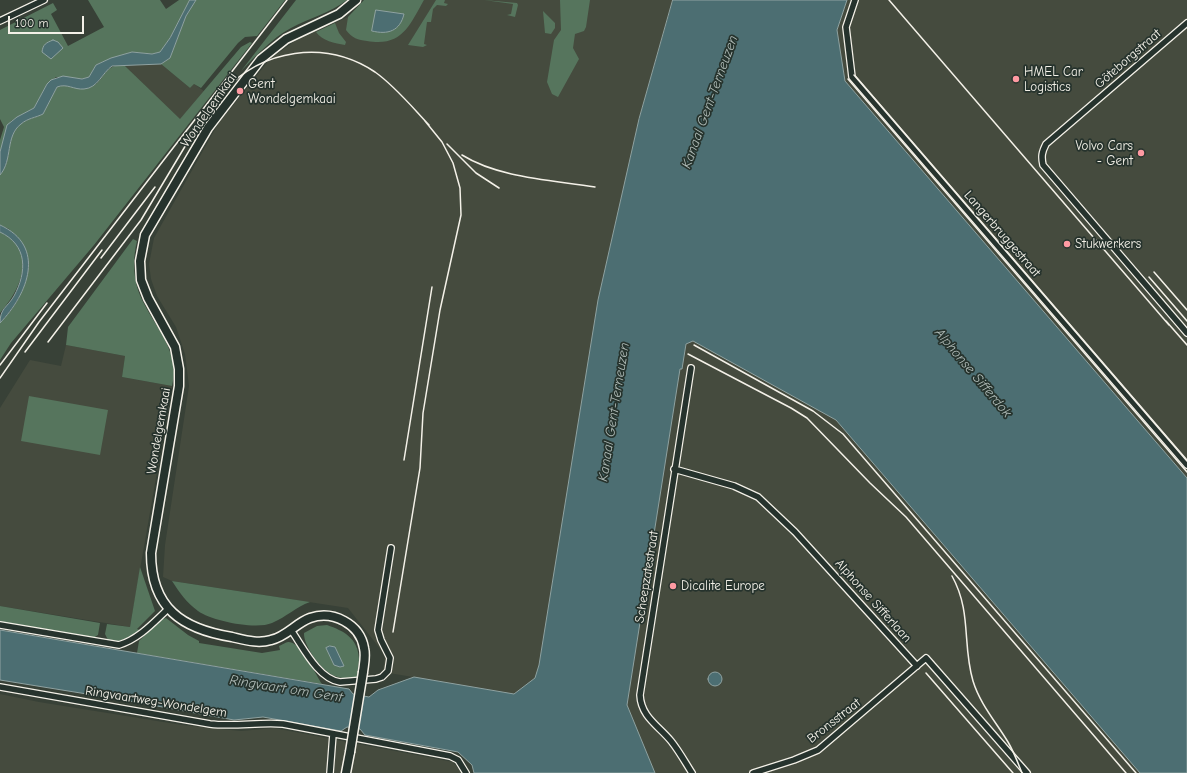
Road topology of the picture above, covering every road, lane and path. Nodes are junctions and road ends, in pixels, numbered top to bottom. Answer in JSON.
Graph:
{"nodes":[{"id":1,"x":44,"y":0,"type":"edge"},
{"id":2,"x":356,"y":0,"type":"edge"},
{"id":3,"x":855,"y":0,"type":"edge"},
{"id":4,"x":0,"y":21,"type":"edge"},
{"id":5,"x":1187,"y":23,"type":"edge"},
{"id":6,"x":1187,"y":333,"type":"edge"},
{"id":7,"x":691,"y":368,"type":"dead end"},
{"id":8,"x":1187,"y":465,"type":"edge"},
{"id":9,"x":674,"y":469,"type":"junction"},
{"id":10,"x":391,"y":548,"type":"dead end"},
{"id":11,"x":169,"y":608,"type":"junction"},
{"id":12,"x":0,"y":625,"type":"edge"},
{"id":13,"x":290,"y":630,"type":"junction"},
{"id":14,"x":917,"y":666,"type":"junction"},
{"id":15,"x":0,"y":687,"type":"edge"},
{"id":16,"x":333,"y":734,"type":"junction"},
{"id":17,"x":348,"y":772,"type":"edge"},
{"id":18,"x":330,"y":773,"type":"edge"},
{"id":19,"x":466,"y":773,"type":"edge"},
{"id":20,"x":692,"y":773,"type":"edge"},
{"id":21,"x":753,"y":773,"type":"edge"},
{"id":22,"x":1027,"y":773,"type":"edge"}],
"edges":[{"from":1,"to":4,"type":"street"},
{"from":2,"to":11,"type":"main road","name":"Wondelgemkaai"},
{"from":3,"to":8,"type":"street","name":"Langerbruggestraat"},
{"from":5,"to":6,"type":"street","name":"Göteborgstraat"},
{"from":7,"to":9,"type":"street","name":"Scheepzatestraat"},
{"from":9,"to":14,"type":"street","name":"Alphonse Sifferlaan"},
{"from":9,"to":20,"type":"street","name":"Scheepzatestraat"},
{"from":10,"to":13,"type":"street"},
{"from":11,"to":12,"type":"street"},
{"from":11,"to":13,"type":"main road","name":"Wondelgemkaai"},
{"from":13,"to":17,"type":"main road","name":"Wondelgemkaai","bridge":true},
{"from":14,"to":21,"type":"street","name":"Bronsstraat"},
{"from":14,"to":22,"type":"street"},
{"from":15,"to":16,"type":"street","name":"Ringvaartweg-Wondelgem"},
{"from":16,"to":18,"type":"street"},
{"from":16,"to":19,"type":"street","name":"Ringvaartweg-Wondelgem"}]}
